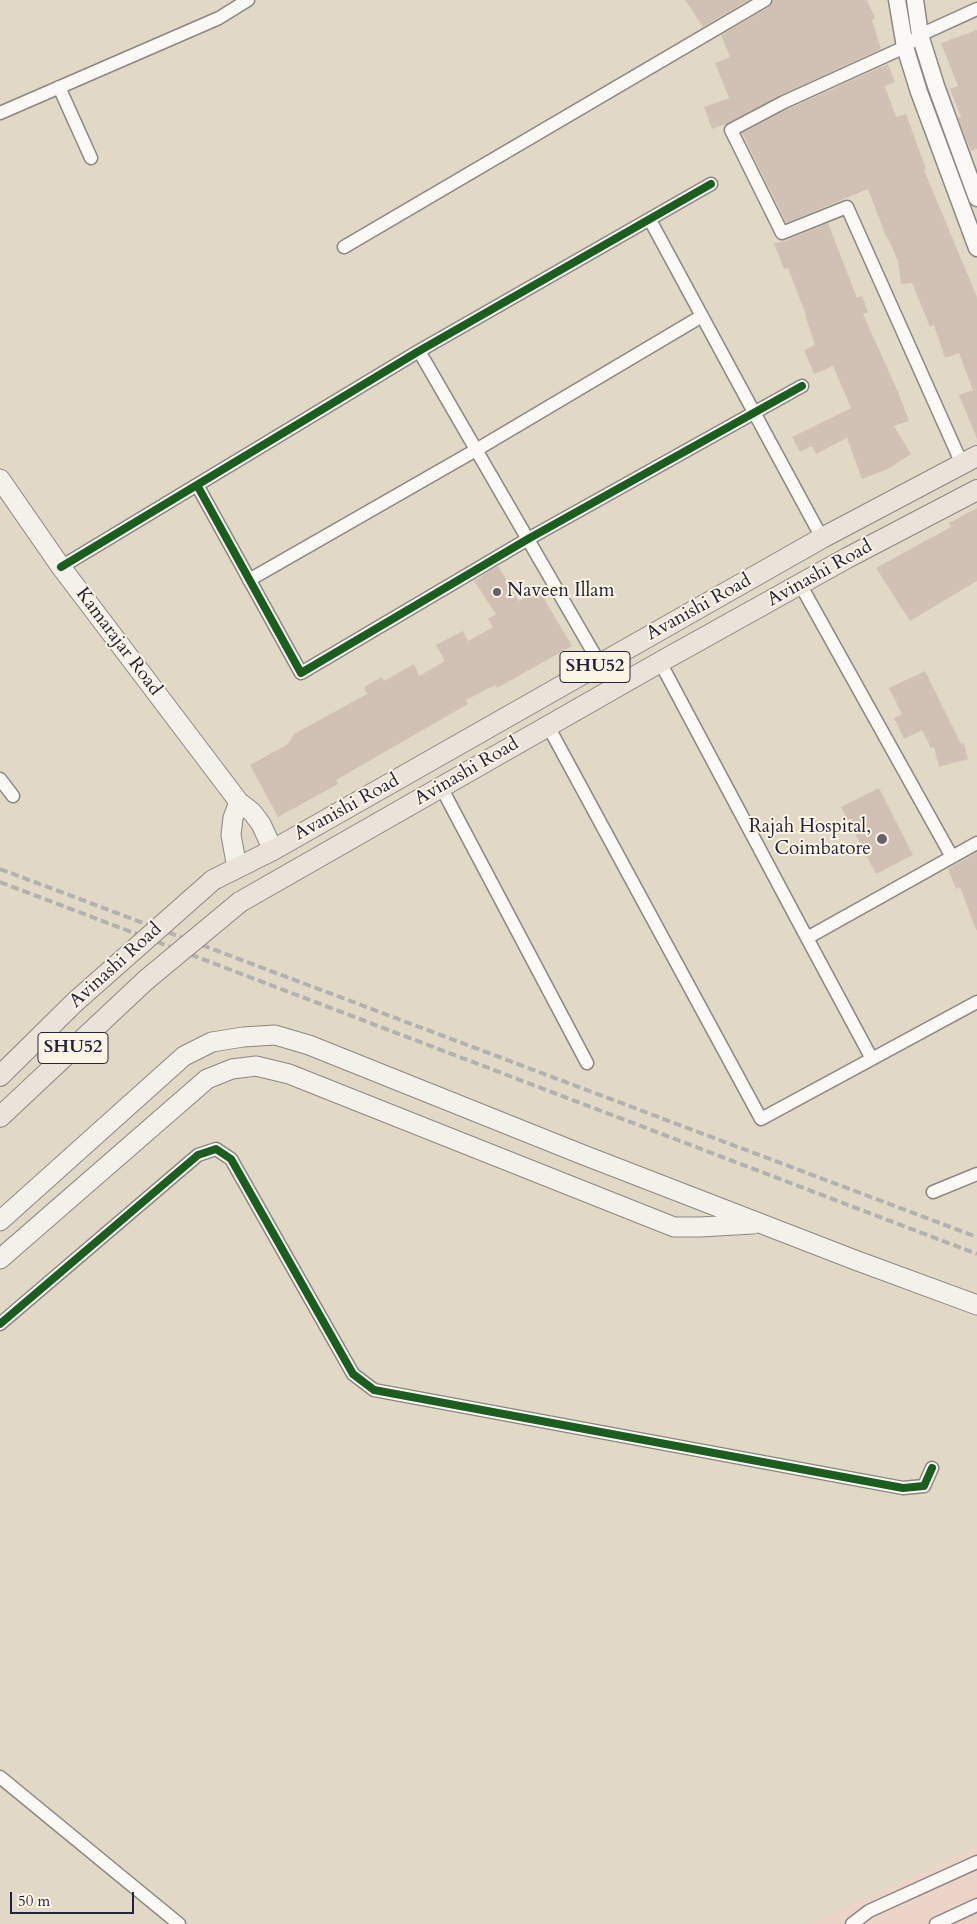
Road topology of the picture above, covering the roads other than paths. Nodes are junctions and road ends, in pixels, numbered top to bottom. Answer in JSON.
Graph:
{"nodes":[{"id":1,"x":248,"y":0,"type":"edge"},
{"id":2,"x":765,"y":0,"type":"edge"},
{"id":3,"x":897,"y":0,"type":"edge"},
{"id":4,"x":915,"y":0,"type":"edge"},
{"id":5,"x":977,"y":9,"type":"edge"},
{"id":6,"x":920,"y":35,"type":"junction"},
{"id":7,"x":905,"y":47,"type":"junction"},
{"id":8,"x":59,"y":87,"type":"junction"},
{"id":9,"x":0,"y":112,"type":"edge"},
{"id":10,"x":91,"y":158,"type":"dead end"},
{"id":11,"x":711,"y":184,"type":"dead end"},
{"id":12,"x":977,"y":198,"type":"edge"},
{"id":13,"x":650,"y":220,"type":"junction"},
{"id":14,"x":344,"y":247,"type":"dead end"},
{"id":15,"x":977,"y":248,"type":"edge"},
{"id":16,"x":702,"y":316,"type":"junction"},
{"id":17,"x":419,"y":351,"type":"junction"},
{"id":18,"x":802,"y":386,"type":"dead end"},
{"id":19,"x":754,"y":412,"type":"junction"},
{"id":20,"x":476,"y":450,"type":"junction"},
{"id":21,"x":969,"y":460,"type":"edge"},
{"id":22,"x":0,"y":479,"type":"edge"},
{"id":23,"x":197,"y":485,"type":"junction"},
{"id":24,"x":977,"y":490,"type":"edge"},
{"id":25,"x":822,"y":538,"type":"junction"},
{"id":26,"x":528,"y":539,"type":"junction"},
{"id":27,"x":61,"y":567,"type":"junction"},
{"id":28,"x":249,"y":580,"type":"junction"},
{"id":29,"x":800,"y":584,"type":"junction"},
{"id":30,"x":682,"y":617,"type":"junction"},
{"id":31,"x":696,"y":642,"type":"junction"},
{"id":32,"x":660,"y":662,"type":"junction"},
{"id":33,"x":600,"y":664,"type":"junction"},
{"id":34,"x":554,"y":691,"type":"junction"},
{"id":35,"x":568,"y":714,"type":"junction"},
{"id":36,"x":548,"y":726,"type":"junction"},
{"id":37,"x":0,"y":778,"type":"edge"},
{"id":38,"x":441,"y":787,"type":"junction"},
{"id":39,"x":13,"y":796,"type":"dead end"},
{"id":40,"x":239,"y":802,"type":"junction"},
{"id":41,"x":977,"y":842,"type":"edge"},
{"id":42,"x":273,"y":850,"type":"junction"},
{"id":43,"x":952,"y":857,"type":"junction"},
{"id":44,"x":237,"y":868,"type":"junction"},
{"id":45,"x":213,"y":880,"type":"joint"},
{"id":46,"x":807,"y":938,"type":"junction"},
{"id":47,"x":977,"y":1002,"type":"edge"},
{"id":48,"x":872,"y":1059,"type":"junction"},
{"id":49,"x":587,"y":1063,"type":"dead end"},
{"id":50,"x":0,"y":1076,"type":"edge"},
{"id":51,"x":0,"y":1117,"type":"edge"},
{"id":52,"x":977,"y":1174,"type":"edge"},
{"id":53,"x":933,"y":1192,"type":"dead end"},
{"id":54,"x":0,"y":1220,"type":"edge"},
{"id":55,"x":762,"y":1224,"type":"junction"},
{"id":56,"x":0,"y":1259,"type":"edge"},
{"id":57,"x":977,"y":1305,"type":"edge"},
{"id":58,"x":0,"y":1324,"type":"edge"},
{"id":59,"x":932,"y":1468,"type":"dead end"},
{"id":60,"x":0,"y":1777,"type":"edge"},
{"id":61,"x":977,"y":1862,"type":"edge"},
{"id":62,"x":977,"y":1905,"type":"edge"},
{"id":63,"x":179,"y":1924,"type":"edge"},
{"id":64,"x":852,"y":1924,"type":"edge"},
{"id":65,"x":936,"y":1924,"type":"edge"}],
"edges":[{"from":1,"to":8,"type":"street"},
{"from":2,"to":14,"type":"street"},
{"from":3,"to":7,"type":"street"},
{"from":4,"to":6,"type":"street"},
{"from":5,"to":6,"type":"street"},
{"from":6,"to":7,"type":"street"},
{"from":6,"to":12,"type":"street"},
{"from":7,"to":15,"type":"street"},
{"from":7,"to":21,"type":"street"},
{"from":8,"to":9,"type":"street"},
{"from":8,"to":10,"type":"street"},
{"from":11,"to":13,"type":"street"},
{"from":13,"to":16,"type":"street"},
{"from":13,"to":17,"type":"street"},
{"from":16,"to":19,"type":"street"},
{"from":16,"to":20,"type":"street"},
{"from":17,"to":20,"type":"street"},
{"from":17,"to":23,"type":"street"},
{"from":18,"to":19,"type":"street"},
{"from":19,"to":25,"type":"street"},
{"from":19,"to":26,"type":"street"},
{"from":20,"to":26,"type":"street"},
{"from":20,"to":28,"type":"street"},
{"from":21,"to":25,"type":"main road","name":"Avanishi Road","number":"SHU52"},
{"from":22,"to":27,"type":"main road","name":"Kamarajar Road"},
{"from":23,"to":27,"type":"street"},
{"from":23,"to":28,"type":"street"},
{"from":24,"to":29,"type":"main road","name":"Avinashi Road","number":"SHU52"},
{"from":25,"to":30,"type":"main road","name":"Avanishi Road","number":"SHU52"},
{"from":26,"to":28,"type":"street"},
{"from":26,"to":33,"type":"street"},
{"from":27,"to":40,"type":"main road","name":"Kamarajar Road"},
{"from":29,"to":31,"type":"main road","name":"Avinashi Road","number":"SHU52"},
{"from":29,"to":43,"type":"street"},
{"from":30,"to":31,"type":"main road"},
{"from":30,"to":33,"type":"main road","name":"Avanishi Road","number":"SHU52"},
{"from":31,"to":32,"type":"main road","name":"Avinashi Road","number":"SHU52"},
{"from":32,"to":35,"type":"main road","name":"Avinashi Road","number":"SHU52"},
{"from":32,"to":46,"type":"street"},
{"from":33,"to":34,"type":"main road","name":"Avanishi Road","number":"SHU52"},
{"from":34,"to":35,"type":"main road"},
{"from":34,"to":42,"type":"main road","name":"Avanishi Road","number":"SHU52"},
{"from":35,"to":36,"type":"main road","name":"Avinashi Road","number":"SHU52"},
{"from":36,"to":38,"type":"main road","name":"Avinashi Road","number":"SHU52"},
{"from":36,"to":48,"type":"street"},
{"from":37,"to":39,"type":"street"},
{"from":38,"to":49,"type":"street"},
{"from":38,"to":51,"type":"main road","name":"Avinashi Road","number":"SHU52","bridge":true},
{"from":40,"to":42,"type":"main road","name":"Kamarajar Road"},
{"from":40,"to":44,"type":"main road"},
{"from":41,"to":43,"type":"street"},
{"from":42,"to":44,"type":"main road","name":"Avanishi Road","number":"SHU52"},
{"from":43,"to":46,"type":"street"},
{"from":44,"to":45,"type":"main road","name":"Avanishi Road","number":"SHU52"},
{"from":45,"to":50,"type":"main road","name":"Avinashi Road","number":"SHU52","bridge":true},
{"from":46,"to":48,"type":"street"},
{"from":47,"to":48,"type":"street"},
{"from":52,"to":53,"type":"street"},
{"from":54,"to":55,"type":"main road"},
{"from":55,"to":56,"type":"main road"},
{"from":55,"to":57,"type":"main road"},
{"from":58,"to":59,"type":"street"},
{"from":60,"to":63,"type":"street"},
{"from":61,"to":64,"type":"street"},
{"from":62,"to":65,"type":"street"}]}
